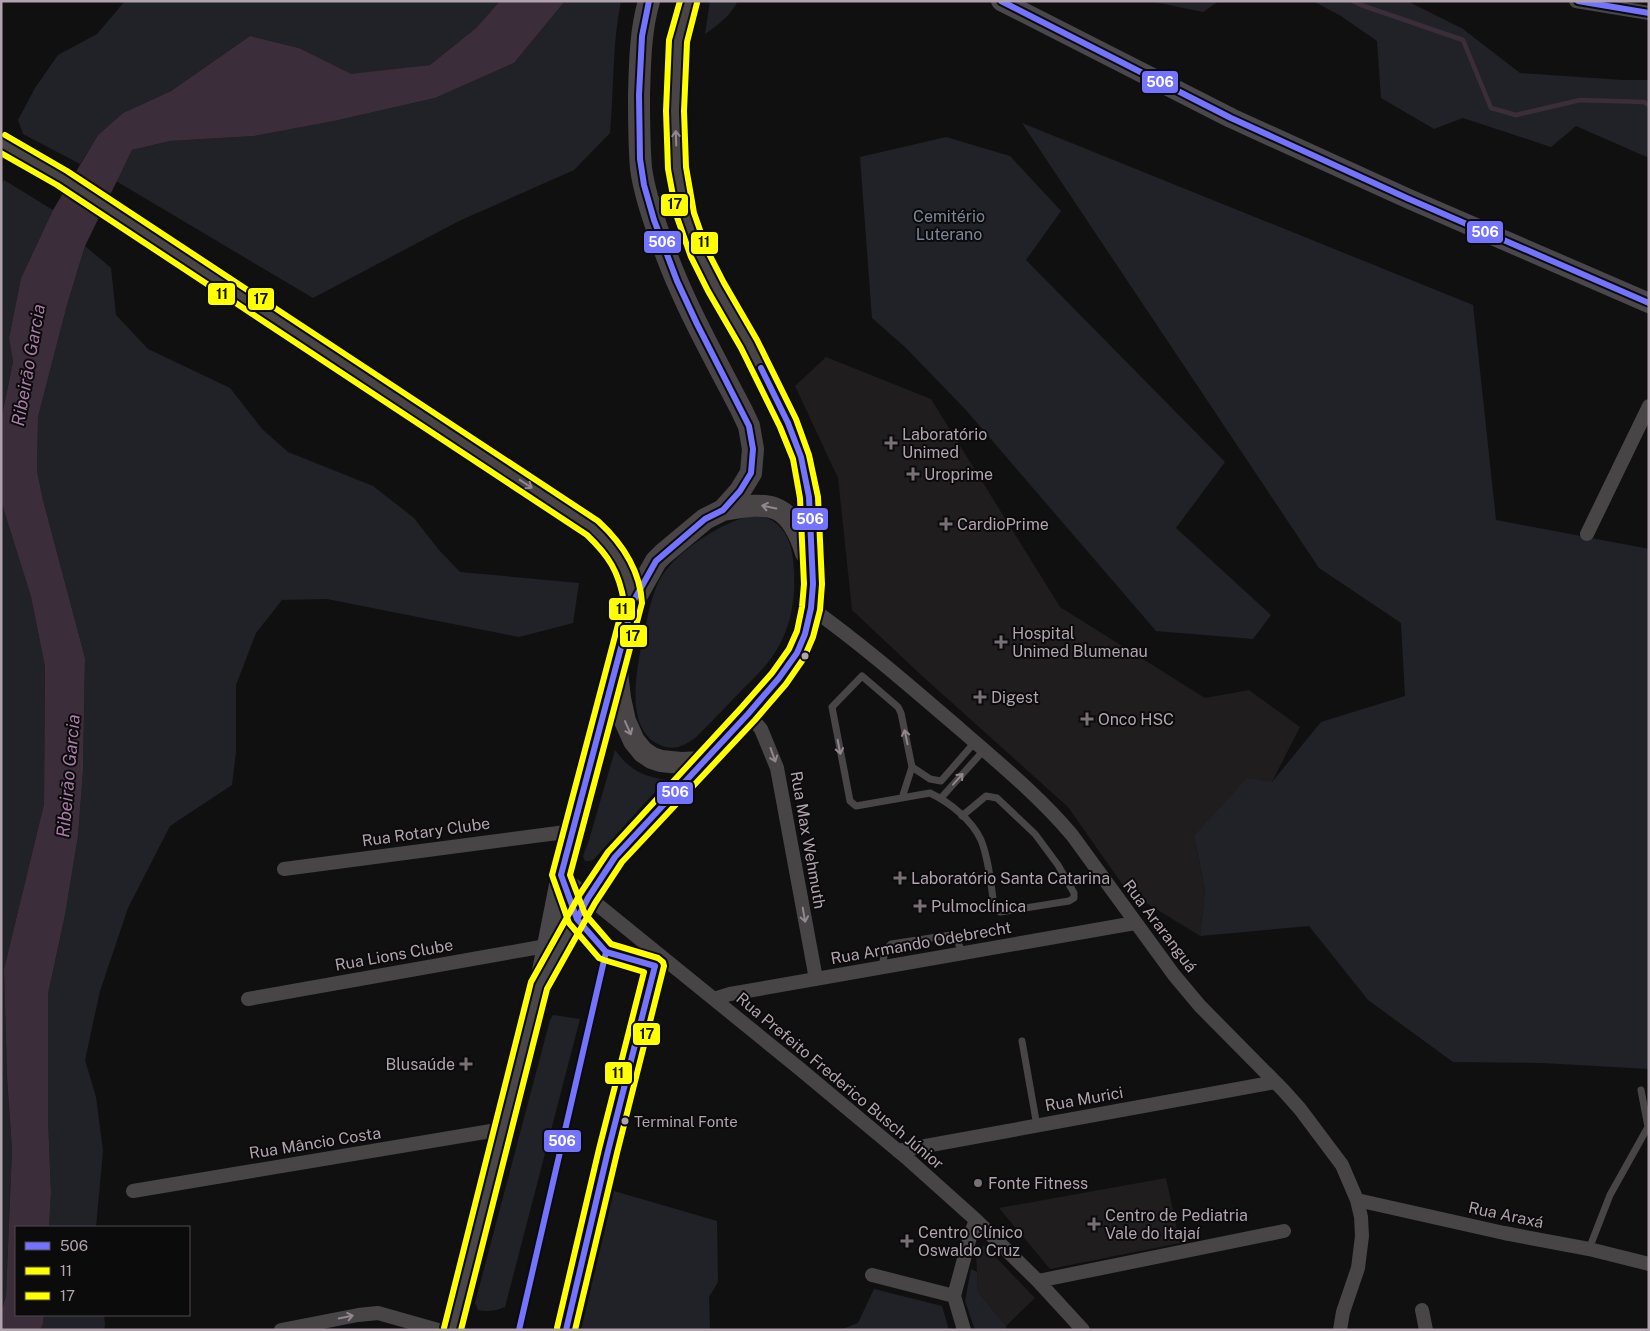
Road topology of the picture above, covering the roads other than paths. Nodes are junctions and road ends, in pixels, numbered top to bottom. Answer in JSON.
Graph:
{"nodes":[{"id":1,"x":649,"y":1,"type":"edge"},
{"id":2,"x":689,"y":1,"type":"edge"},
{"id":3,"x":1000,"y":1,"type":"edge"},
{"id":4,"x":1576,"y":1,"type":"edge"},
{"id":5,"x":1649,"y":13,"type":"edge"},
{"id":6,"x":1,"y":142,"type":"edge"},
{"id":7,"x":1649,"y":302,"type":"edge"},
{"id":8,"x":1649,"y":406,"type":"edge"},
{"id":9,"x":723,"y":510,"type":"junction"},
{"id":10,"x":1587,"y":534,"type":"dead end"},
{"id":11,"x":812,"y":573,"type":"junction"},
{"id":12,"x":633,"y":602,"type":"junction"},
{"id":13,"x":811,"y":608,"type":"junction"},
{"id":14,"x":616,"y":663,"type":"junction"},
{"id":15,"x":748,"y":714,"type":"junction"},
{"id":16,"x":979,"y":746,"type":"junction"},
{"id":17,"x":704,"y":762,"type":"junction"},
{"id":18,"x":912,"y":767,"type":"junction"},
{"id":19,"x":941,"y":781,"type":"junction"},
{"id":20,"x":930,"y":793,"type":"junction"},
{"id":21,"x":902,"y":798,"type":"junction"},
{"id":22,"x":940,"y":798,"type":"junction"},
{"id":23,"x":962,"y":816,"type":"junction"},
{"id":24,"x":573,"y":831,"type":"junction"},
{"id":25,"x":284,"y":869,"type":"dead end"},
{"id":26,"x":561,"y":875,"type":"junction"},
{"id":27,"x":588,"y":898,"type":"junction"},
{"id":28,"x":577,"y":920,"type":"junction"},
{"id":29,"x":1135,"y":923,"type":"junction"},
{"id":30,"x":546,"y":946,"type":"junction"},
{"id":31,"x":606,"y":952,"type":"junction"},
{"id":32,"x":963,"y":953,"type":"junction"},
{"id":33,"x":882,"y":967,"type":"junction"},
{"id":34,"x":816,"y":979,"type":"junction"},
{"id":35,"x":540,"y":986,"type":"junction"},
{"id":36,"x":248,"y":999,"type":"dead end"},
{"id":37,"x":714,"y":999,"type":"junction"},
{"id":38,"x":1022,"y":1041,"type":"dead end"},
{"id":39,"x":1275,"y":1082,"type":"junction"},
{"id":40,"x":1641,"y":1090,"type":"dead end"},
{"id":41,"x":1037,"y":1126,"type":"junction"},
{"id":42,"x":503,"y":1129,"type":"junction"},
{"id":43,"x":898,"y":1151,"type":"junction"},
{"id":44,"x":133,"y":1191,"type":"dead end"},
{"id":45,"x":1357,"y":1200,"type":"junction"},
{"id":46,"x":976,"y":1220,"type":"junction"},
{"id":47,"x":1284,"y":1231,"type":"dead end"},
{"id":48,"x":1589,"y":1249,"type":"junction"},
{"id":49,"x":1649,"y":1264,"type":"edge"},
{"id":50,"x":872,"y":1275,"type":"dead end"},
{"id":51,"x":1038,"y":1281,"type":"junction"},
{"id":52,"x":954,"y":1296,"type":"junction"},
{"id":53,"x":1422,"y":1310,"type":"dead end"},
{"id":54,"x":281,"y":1330,"type":"edge"},
{"id":55,"x":438,"y":1330,"type":"edge"},
{"id":56,"x":452,"y":1330,"type":"edge"},
{"id":57,"x":519,"y":1330,"type":"edge"},
{"id":58,"x":566,"y":1330,"type":"edge"},
{"id":59,"x":964,"y":1330,"type":"edge"},
{"id":60,"x":1083,"y":1330,"type":"edge"},
{"id":61,"x":1340,"y":1330,"type":"edge"},
{"id":62,"x":1426,"y":1330,"type":"edge"}],
"edges":[{"from":1,"to":9,"type":"main road"},
{"from":11,"to":2,"type":"main road","one_way":true},
{"from":3,"to":7,"type":"main road"},
{"from":4,"to":5,"type":"street"},
{"from":6,"to":12,"type":"main road","one_way":true},
{"from":8,"to":10,"type":"street"},
{"from":11,"to":9,"type":"main road","one_way":true},
{"from":9,"to":12,"type":"main road"},
{"from":11,"to":13,"type":"main road"},
{"from":12,"to":14,"type":"main road"},
{"from":13,"to":15,"type":"main road"},
{"from":13,"to":16,"type":"street","name":"Rua Araranguá"},
{"from":14,"to":17,"type":"main road","one_way":true},
{"from":14,"to":24,"type":"main road"},
{"from":15,"to":17,"type":"main road"},
{"from":15,"to":34,"type":"street","name":"Rua Max Wehmuth","one_way":true},
{"from":16,"to":19,"type":"lane"},
{"from":22,"to":16,"type":"lane","one_way":true},
{"from":16,"to":29,"type":"street","name":"Rua Araranguá"},
{"from":17,"to":27,"type":"main road"},
{"from":18,"to":19,"type":"lane"},
{"from":18,"to":21,"type":"lane"},
{"from":18,"to":21,"type":"lane","one_way":true},
{"from":19,"to":20,"type":"lane"},
{"from":20,"to":21,"type":"lane"},
{"from":20,"to":22,"type":"lane"},
{"from":22,"to":23,"type":"lane"},
{"from":23,"to":23,"type":"lane"},
{"from":24,"to":25,"type":"street","name":"Rua Rotary Clube"},
{"from":24,"to":26,"type":"main road"},
{"from":26,"to":27,"type":"street","name":"Rua Prefeito Frederico Busch Júnior"},
{"from":26,"to":28,"type":"lane"},
{"from":26,"to":30,"type":"main road"},
{"from":27,"to":28,"type":"main road"},
{"from":27,"to":37,"type":"street","name":"Rua Prefeito Frederico Busch Júnior"},
{"from":28,"to":31,"type":"lane"},
{"from":28,"to":35,"type":"main road"},
{"from":29,"to":32,"type":"street","name":"Rua Armando Odebrecht"},
{"from":29,"to":39,"type":"street","name":"Rua Araranguá"},
{"from":30,"to":35,"type":"main road"},
{"from":30,"to":36,"type":"street","name":"Rua Lions Clube"},
{"from":31,"to":57,"type":"lane"},
{"from":31,"to":58,"type":"lane"},
{"from":32,"to":33,"type":"street","name":"Rua Armando Odebrecht"},
{"from":32,"to":33,"type":"lane"},
{"from":33,"to":34,"type":"street","name":"Rua Armando Odebrecht"},
{"from":34,"to":37,"type":"street","name":"Rua Armando Odebrecht"},
{"from":35,"to":42,"type":"main road"},
{"from":37,"to":43,"type":"street","name":"Rua Prefeito Frederico Busch Júnior"},
{"from":38,"to":41,"type":"lane"},
{"from":39,"to":41,"type":"street","name":"Rua Murici"},
{"from":39,"to":45,"type":"street","name":"Rua Araranguá"},
{"from":40,"to":48,"type":"lane"},
{"from":41,"to":43,"type":"street","name":"Rua Murici"},
{"from":42,"to":44,"type":"street","name":"Rua Mâncio Costa"},
{"from":42,"to":56,"type":"main road"},
{"from":43,"to":46,"type":"street","name":"Rua Prefeito Frederico Busch Júnior"},
{"from":45,"to":48,"type":"street","name":"Rua Araxá"},
{"from":45,"to":61,"type":"street","name":"Rua Araranguá"},
{"from":46,"to":51,"type":"street","name":"Rua Prefeito Frederico Busch Júnior"},
{"from":46,"to":52,"type":"street"},
{"from":47,"to":51,"type":"street"},
{"from":48,"to":49,"type":"street","name":"Rua Araxá"},
{"from":50,"to":52,"type":"street"},
{"from":51,"to":60,"type":"street","name":"Rua Prefeito Frederico Busch Júnior"},
{"from":52,"to":59,"type":"street"},
{"from":53,"to":62,"type":"street"},
{"from":54,"to":55,"type":"street","one_way":true}]}
